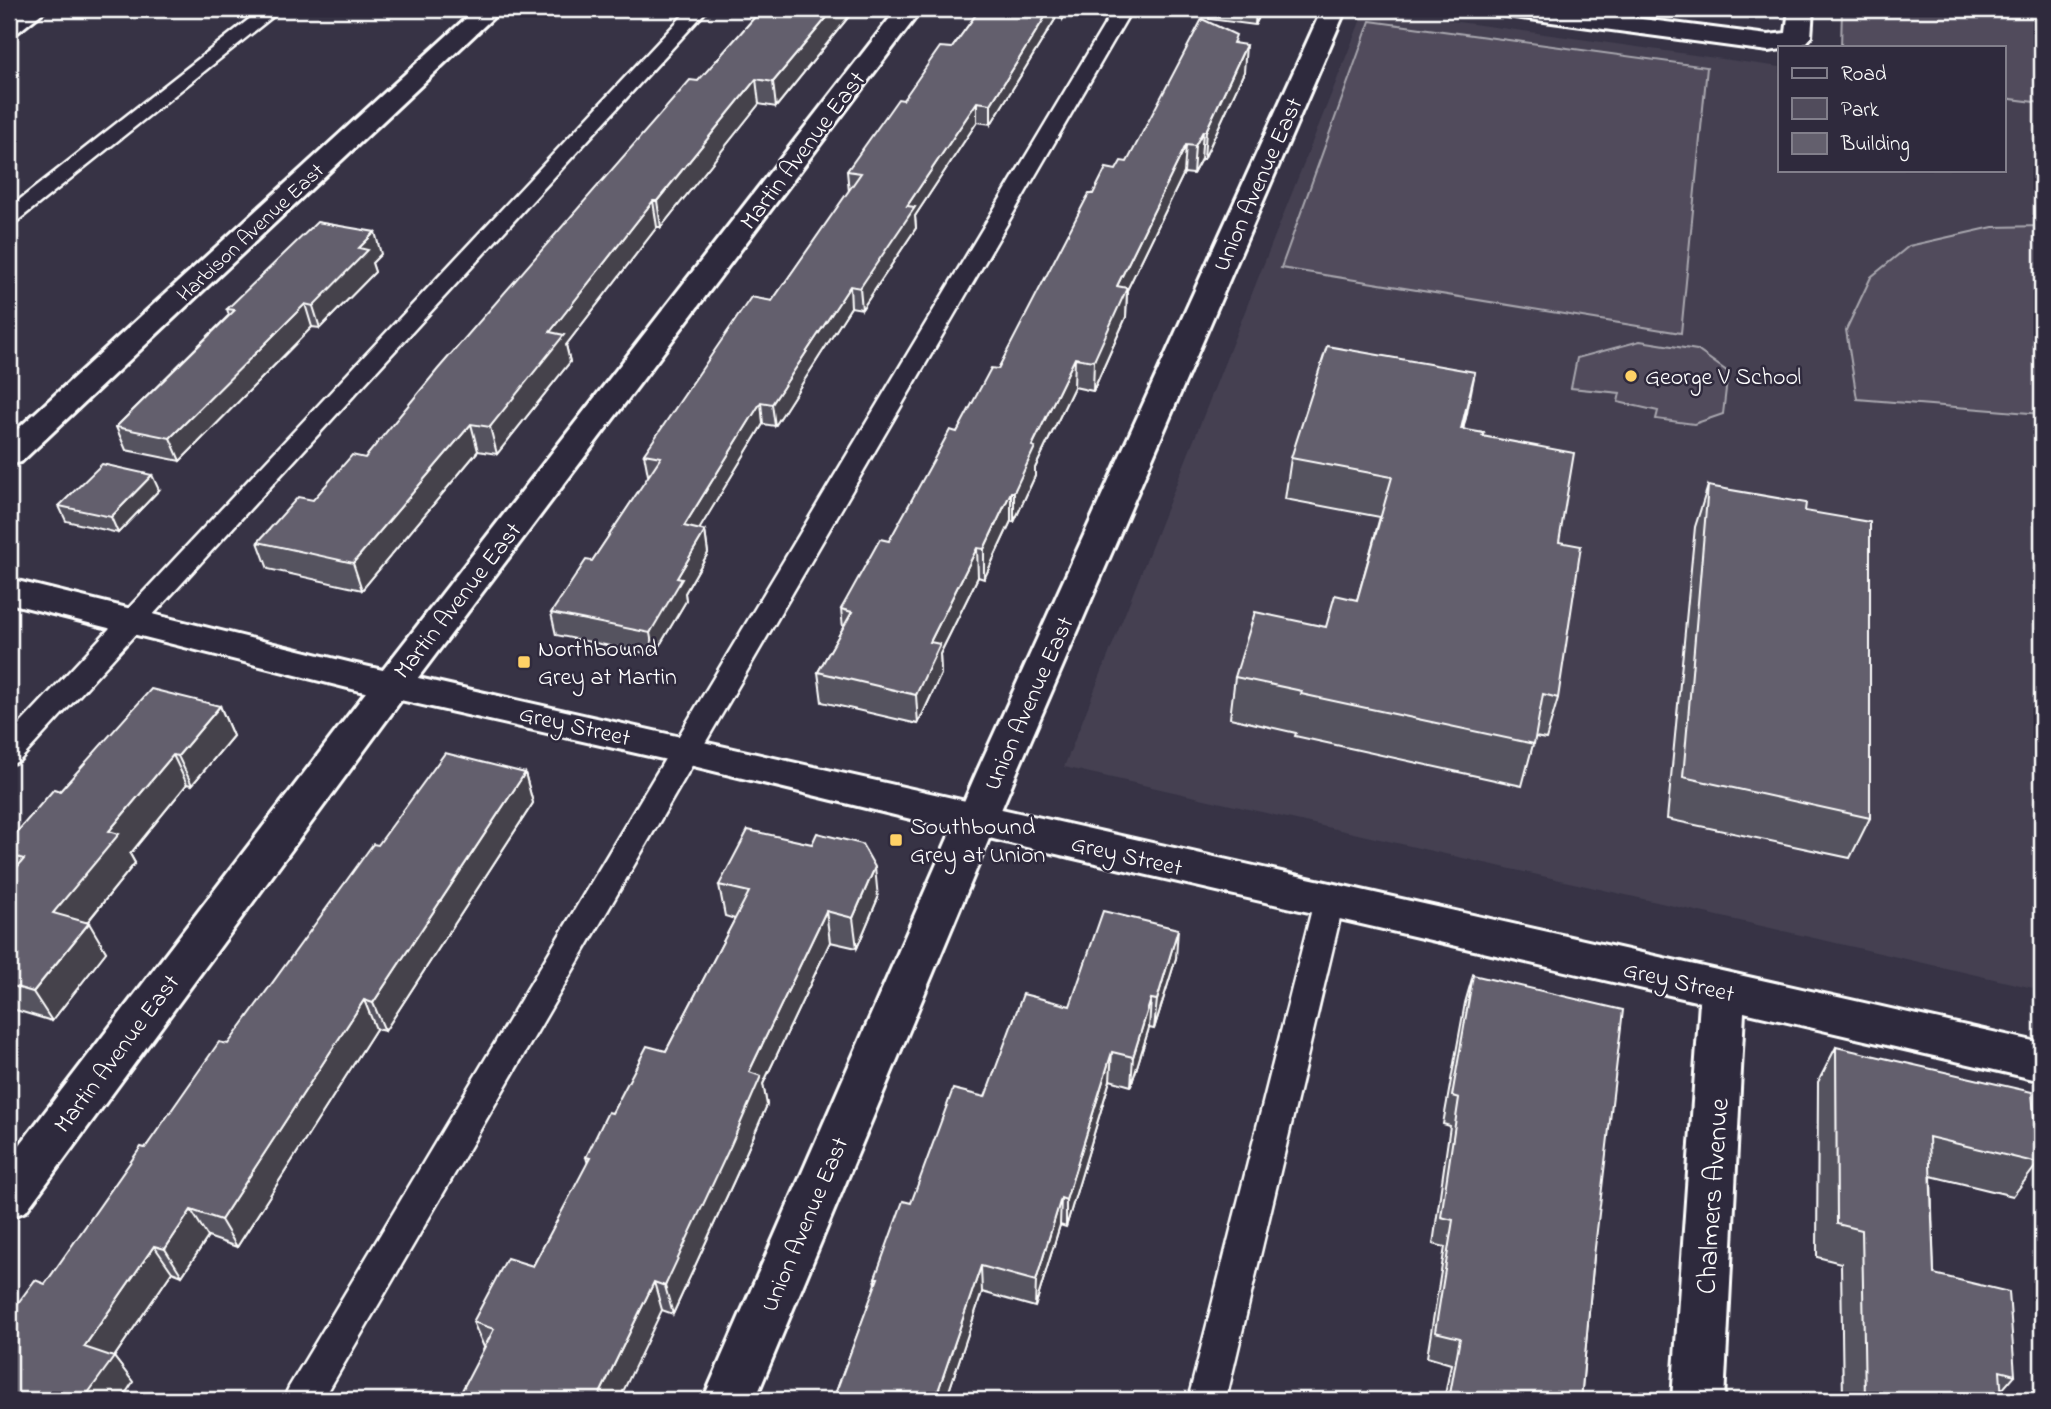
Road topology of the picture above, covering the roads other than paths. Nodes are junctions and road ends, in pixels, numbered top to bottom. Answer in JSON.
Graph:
{"nodes":[{"id":1,"x":35,"y":9,"type":"edge"},
{"id":2,"x":273,"y":9,"type":"edge"},
{"id":3,"x":490,"y":9,"type":"edge"},
{"id":4,"x":699,"y":9,"type":"edge"},
{"id":5,"x":910,"y":9,"type":"edge"},
{"id":6,"x":1123,"y":9,"type":"edge"},
{"id":7,"x":1334,"y":9,"type":"edge"},
{"id":8,"x":1507,"y":9,"type":"edge"},
{"id":9,"x":1801,"y":9,"type":"edge"},
{"id":10,"x":1561,"y":12,"type":"edge"},
{"id":11,"x":9,"y":27,"type":"edge"},
{"id":12,"x":9,"y":218,"type":"edge"},
{"id":13,"x":9,"y":455,"type":"edge"},
{"id":14,"x":9,"y":591,"type":"edge"},
{"id":15,"x":130,"y":623,"type":"junction"},
{"id":16,"x":392,"y":685,"type":"junction"},
{"id":17,"x":685,"y":750,"type":"junction"},
{"id":18,"x":9,"y":754,"type":"edge"},
{"id":19,"x":976,"y":820,"type":"junction"},
{"id":20,"x":1329,"y":901,"type":"junction"},
{"id":21,"x":1723,"y":991,"type":"junction"},
{"id":22,"x":2042,"y":1062,"type":"edge"},
{"id":23,"x":9,"y":1195,"type":"edge"},
{"id":24,"x":302,"y":1400,"type":"edge"},
{"id":25,"x":729,"y":1400,"type":"edge"},
{"id":26,"x":1208,"y":1400,"type":"edge"},
{"id":27,"x":1698,"y":1400,"type":"edge"}],
"edges":[{"from":1,"to":11,"type":"street"},
{"from":2,"to":12,"type":"lane"},
{"from":3,"to":13,"type":"street","name":"Harbison Avenue East"},
{"from":4,"to":15,"type":"lane"},
{"from":5,"to":16,"type":"street","name":"Martin Avenue East"},
{"from":6,"to":17,"type":"lane"},
{"from":7,"to":19,"type":"street","name":"Union Avenue East"},
{"from":8,"to":10,"type":"street"},
{"from":9,"to":10,"type":"street"},
{"from":14,"to":15,"type":"street","name":"Grey Street"},
{"from":15,"to":16,"type":"street","name":"Grey Street"},
{"from":15,"to":18,"type":"lane"},
{"from":16,"to":17,"type":"street","name":"Grey Street"},
{"from":16,"to":23,"type":"street","name":"Martin Avenue East"},
{"from":17,"to":19,"type":"street","name":"Grey Street"},
{"from":17,"to":24,"type":"lane"},
{"from":19,"to":20,"type":"street","name":"Grey Street"},
{"from":19,"to":25,"type":"street","name":"Union Avenue East"},
{"from":20,"to":21,"type":"street","name":"Grey Street"},
{"from":20,"to":26,"type":"lane"},
{"from":21,"to":22,"type":"street","name":"Grey Street"},
{"from":21,"to":27,"type":"street","name":"Chalmers Avenue"}]}
